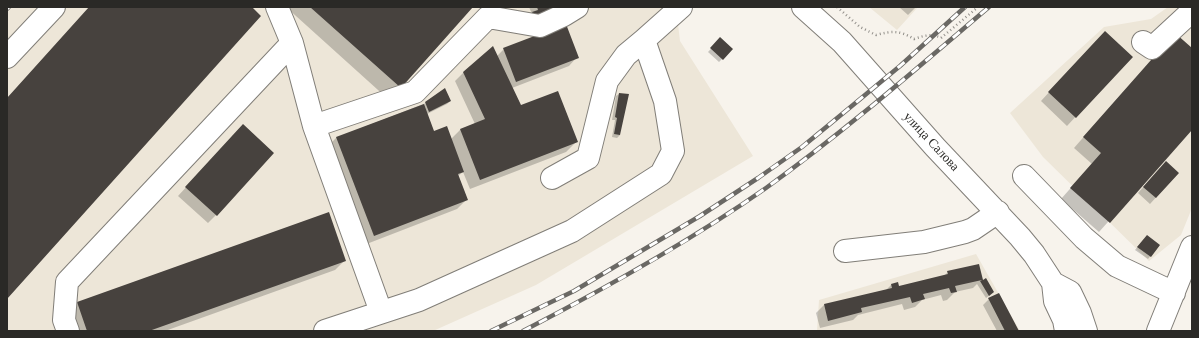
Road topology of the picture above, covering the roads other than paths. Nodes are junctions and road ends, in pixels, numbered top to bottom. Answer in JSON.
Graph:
{"nodes":[{"id":1,"x":54,"y":7,"type":"edge"},
{"id":2,"x":276,"y":7,"type":"edge"},
{"id":3,"x":577,"y":7,"type":"edge"},
{"id":4,"x":682,"y":7,"type":"edge"},
{"id":5,"x":808,"y":9,"type":"edge"},
{"id":6,"x":1192,"y":11,"type":"edge"},
{"id":7,"x":644,"y":40,"type":"junction"},
{"id":8,"x":1143,"y":42,"type":"dead end"},
{"id":9,"x":292,"y":43,"type":"junction"},
{"id":10,"x":7,"y":57,"type":"edge"},
{"id":11,"x":314,"y":126,"type":"junction"},
{"id":12,"x":1024,"y":176,"type":"dead end"},
{"id":13,"x":552,"y":178,"type":"dead end"},
{"id":14,"x":998,"y":212,"type":"junction"},
{"id":15,"x":1192,"y":247,"type":"edge"},
{"id":16,"x":845,"y":251,"type":"dead end"},
{"id":17,"x":1053,"y":283,"type":"junction"},
{"id":18,"x":1174,"y":293,"type":"junction"},
{"id":19,"x":381,"y":312,"type":"junction"},
{"id":20,"x":68,"y":331,"type":"edge"},
{"id":21,"x":325,"y":331,"type":"edge"},
{"id":22,"x":1066,"y":331,"type":"edge"},
{"id":23,"x":1086,"y":331,"type":"edge"},
{"id":24,"x":1158,"y":331,"type":"edge"}],
"edges":[{"from":1,"to":10,"type":"street"},
{"from":2,"to":9,"type":"street"},
{"from":3,"to":11,"type":"street"},
{"from":4,"to":7,"type":"street"},
{"from":5,"to":14,"type":"street","name":"улица Салова"},
{"from":6,"to":8,"type":"street"},
{"from":7,"to":13,"type":"street"},
{"from":7,"to":19,"type":"street"},
{"from":9,"to":11,"type":"street"},
{"from":9,"to":20,"type":"street"},
{"from":11,"to":19,"type":"street"},
{"from":12,"to":18,"type":"street"},
{"from":14,"to":16,"type":"street"},
{"from":14,"to":17,"type":"street","name":"улица Салова"},
{"from":15,"to":18,"type":"street"},
{"from":17,"to":22,"type":"street","name":"улица Салова"},
{"from":17,"to":23,"type":"street","name":"улица Салова"},
{"from":18,"to":24,"type":"street"},
{"from":19,"to":21,"type":"street"}]}
